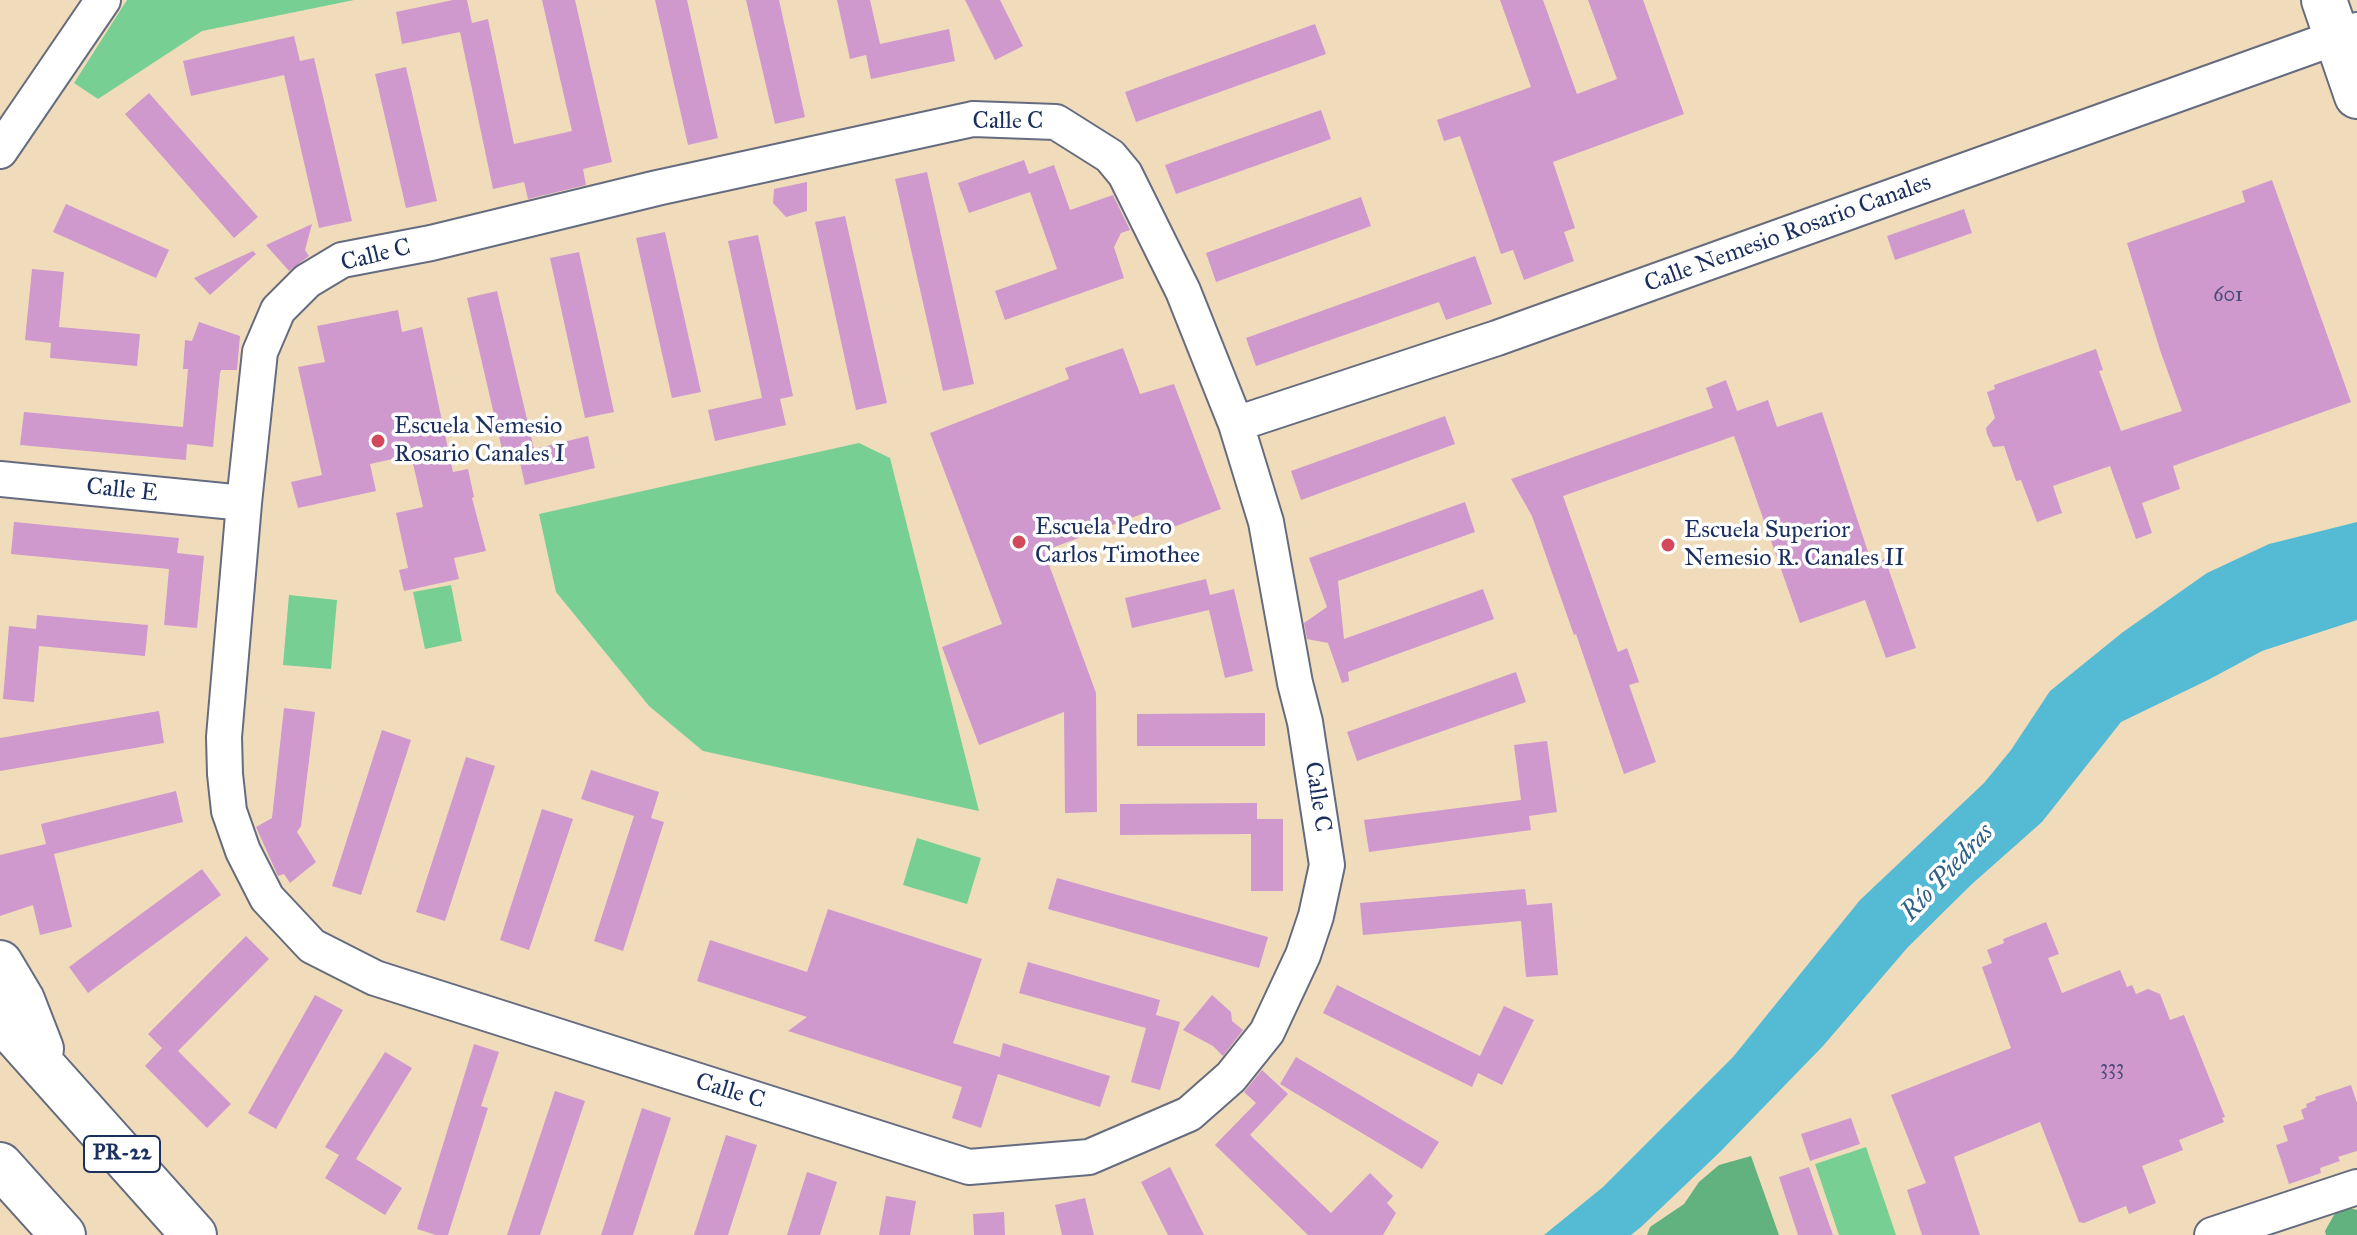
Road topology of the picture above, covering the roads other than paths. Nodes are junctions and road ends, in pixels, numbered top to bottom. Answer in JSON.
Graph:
{"nodes":[{"id":1,"x":103,"y":0,"type":"edge"},
{"id":2,"x":2339,"y":22,"type":"edge"},
{"id":3,"x":2357,"y":96,"type":"edge"},
{"id":4,"x":0,"y":151,"type":"edge"},
{"id":5,"x":1236,"y":424,"type":"junction"},
{"id":6,"x":0,"y":479,"type":"edge"},
{"id":7,"x":244,"y":503,"type":"junction"},
{"id":8,"x":0,"y":963,"type":"edge"},
{"id":9,"x":0,"y":1018,"type":"edge"},
{"id":10,"x":51,"y":1073,"type":"junction"},
{"id":11,"x":5,"y":1173,"type":"edge"},
{"id":12,"x":2357,"y":1187,"type":"edge"},
{"id":13,"x":63,"y":1235,"type":"edge"},
{"id":14,"x":194,"y":1235,"type":"edge"},
{"id":15,"x":2212,"y":1235,"type":"edge"}],
"edges":[{"from":1,"to":4,"type":"street"},
{"from":2,"to":3,"type":"main road"},
{"from":2,"to":5,"type":"street","name":"Calle Nemesio Rosario Canales"},
{"from":5,"to":7,"type":"street","name":"Calle C"},
{"from":5,"to":7,"type":"street","name":"Calle C"},
{"from":6,"to":7,"type":"street","name":"Calle E"},
{"from":8,"to":10,"type":"main road"},
{"from":9,"to":10,"type":"main road","number":"PR-22"},
{"from":10,"to":14,"type":"main road","number":"PR-22"},
{"from":11,"to":13,"type":"main road"},
{"from":12,"to":15,"type":"street"}]}
